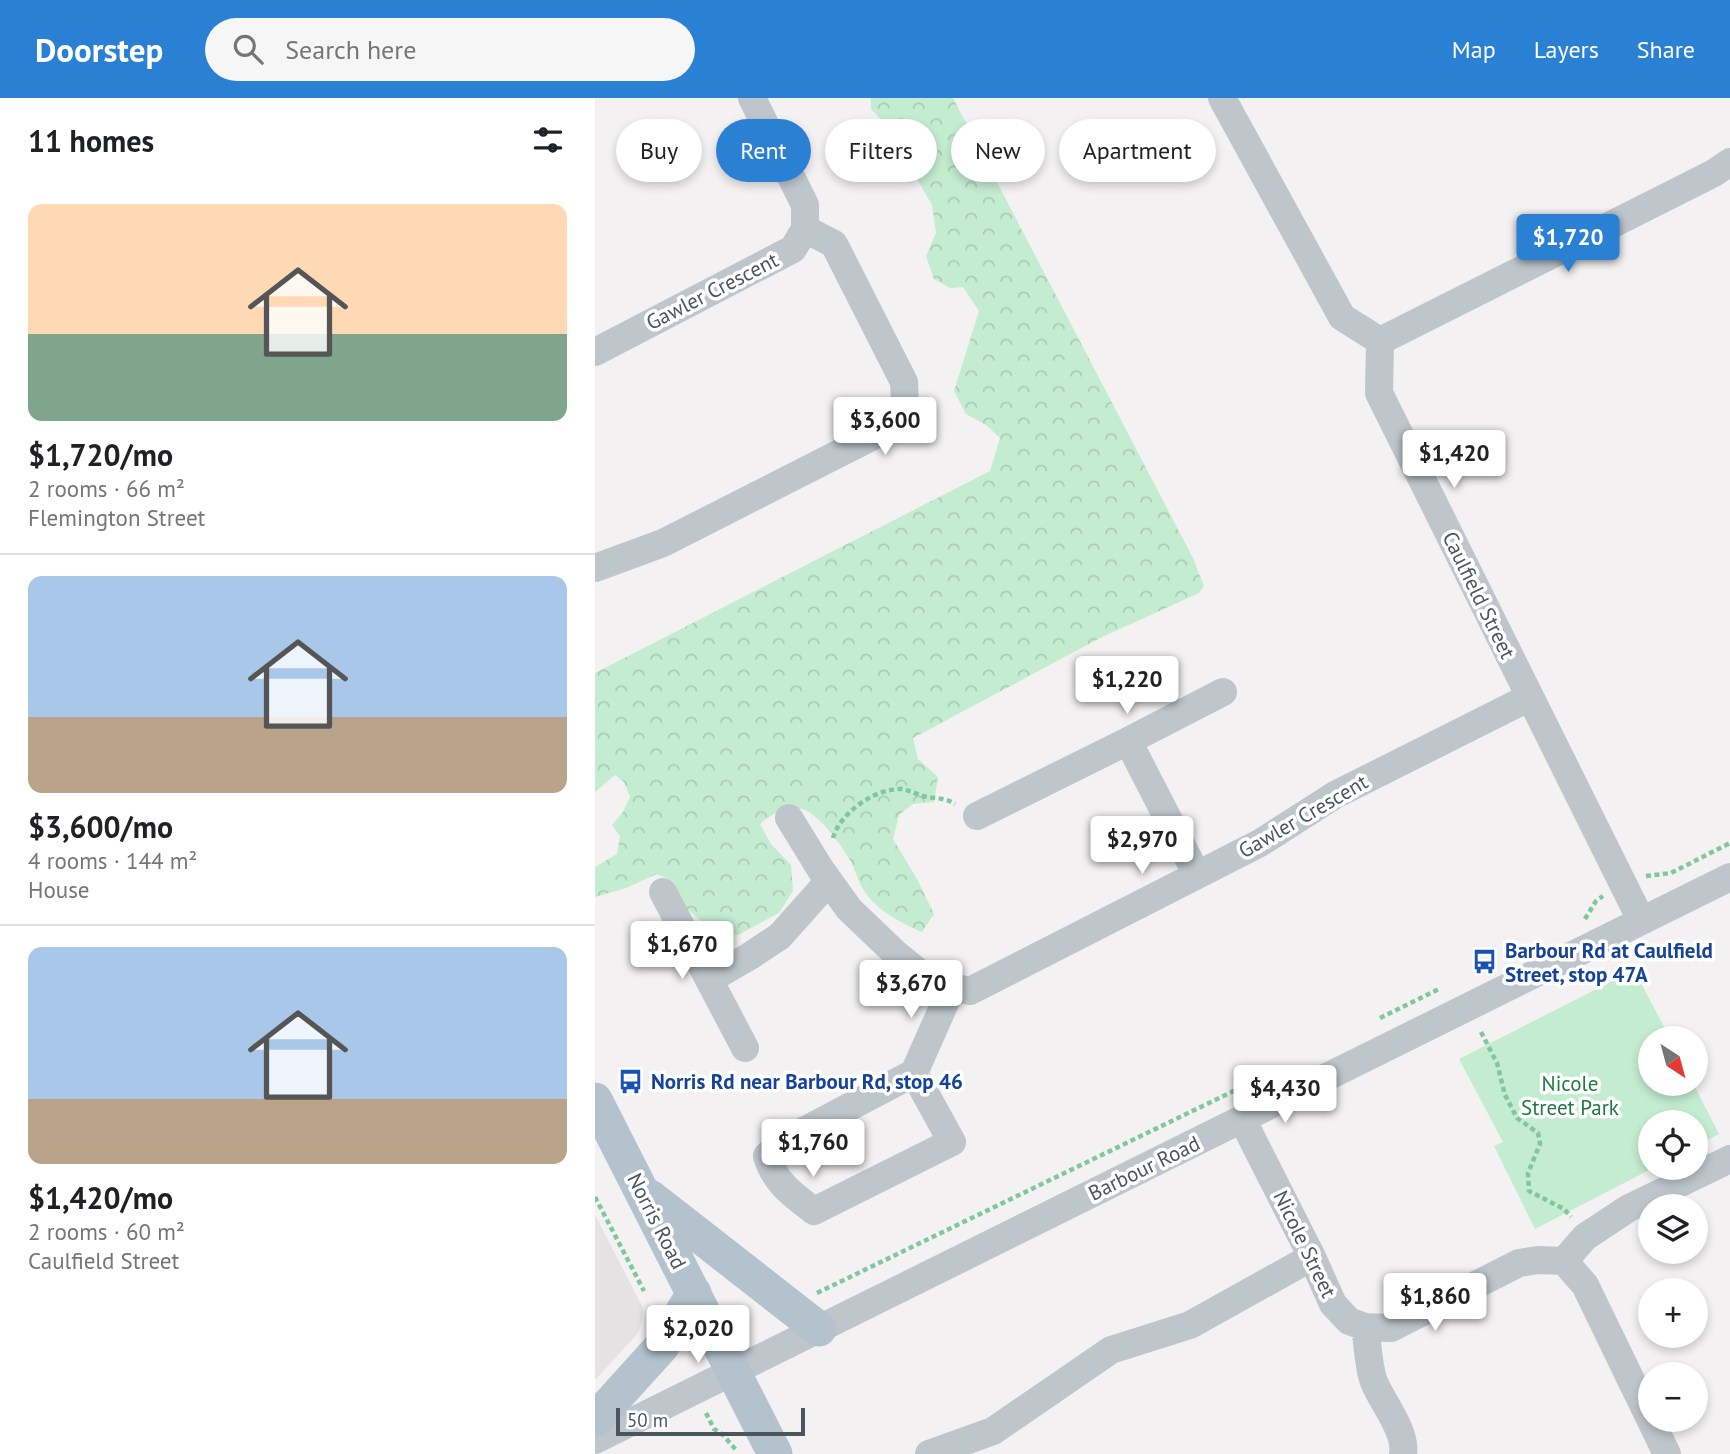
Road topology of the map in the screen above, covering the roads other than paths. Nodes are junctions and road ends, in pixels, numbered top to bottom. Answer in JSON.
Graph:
{"nodes":[{"id":1,"x":752,"y":98,"type":"edge"},
{"id":2,"x":1222,"y":98,"type":"edge"},
{"id":3,"x":1730,"y":162,"type":"edge"},
{"id":4,"x":805,"y":229,"type":"junction"},
{"id":5,"x":1380,"y":341,"type":"junction"},
{"id":6,"x":595,"y":352,"type":"edge"},
{"id":7,"x":595,"y":568,"type":"edge"},
{"id":8,"x":1223,"y":692,"type":"dead end"},
{"id":9,"x":1530,"y":697,"type":"junction"},
{"id":10,"x":1128,"y":741,"type":"junction"},
{"id":11,"x":977,"y":816,"type":"road end"},
{"id":12,"x":789,"y":818,"type":"dead end"},
{"id":13,"x":822,"y":871,"type":"junction"},
{"id":14,"x":1197,"y":875,"type":"junction"},
{"id":15,"x":1730,"y":877,"type":"edge"},
{"id":16,"x":663,"y":892,"type":"dead end"},
{"id":17,"x":1641,"y":920,"type":"junction"},
{"id":18,"x":709,"y":980,"type":"junction"},
{"id":19,"x":952,"y":987,"type":"junction"},
{"id":20,"x":745,"y":1048,"type":"dead end"},
{"id":21,"x":914,"y":1073,"type":"junction"},
{"id":22,"x":595,"y":1100,"type":"edge"},
{"id":23,"x":1242,"y":1119,"type":"junction"},
{"id":24,"x":1730,"y":1159,"type":"edge"},
{"id":25,"x":642,"y":1191,"type":"junction"},
{"id":26,"x":1312,"y":1257,"type":"junction"},
{"id":27,"x":1563,"y":1261,"type":"junction"},
{"id":28,"x":694,"y":1293,"type":"junction"},
{"id":29,"x":1365,"y":1327,"type":"junction"},
{"id":30,"x":819,"y":1329,"type":"junction"},
{"id":31,"x":733,"y":1371,"type":"junction"},
{"id":32,"x":595,"y":1420,"type":"edge"},
{"id":33,"x":595,"y":1440,"type":"edge"},
{"id":34,"x":775,"y":1454,"type":"edge"},
{"id":35,"x":929,"y":1454,"type":"edge"},
{"id":36,"x":1403,"y":1454,"type":"edge"},
{"id":37,"x":1667,"y":1454,"type":"edge"}],
"edges":[{"from":1,"to":4,"type":"street"},
{"from":2,"to":5,"type":"street"},
{"from":3,"to":5,"type":"street"},
{"from":4,"to":6,"type":"street","name":"Gawler Crescent"},
{"from":4,"to":7,"type":"street"},
{"from":5,"to":9,"type":"street","name":"Caulfield Street"},
{"from":8,"to":10,"type":"street"},
{"from":9,"to":14,"type":"street","name":"Gawler Crescent"},
{"from":9,"to":17,"type":"street","name":"Caulfield Street"},
{"from":10,"to":11,"type":"street"},
{"from":10,"to":14,"type":"street"},
{"from":12,"to":13,"type":"street"},
{"from":13,"to":18,"type":"street"},
{"from":13,"to":19,"type":"street"},
{"from":14,"to":19,"type":"street","name":"Gawler Crescent"},
{"from":15,"to":17,"type":"street","name":"Barbour Road"},
{"from":16,"to":18,"type":"street"},
{"from":17,"to":23,"type":"street","name":"Barbour Road"},
{"from":18,"to":20,"type":"street"},
{"from":19,"to":21,"type":"street"},
{"from":21,"to":21,"type":"street"},
{"from":22,"to":25,"type":"main road","name":"Norris Road"},
{"from":23,"to":26,"type":"street","name":"Nicole Street"},
{"from":23,"to":30,"type":"street","name":"Barbour Road"},
{"from":24,"to":27,"type":"street"},
{"from":25,"to":28,"type":"main road","name":"Norris Road"},
{"from":25,"to":30,"type":"main road"},
{"from":26,"to":29,"type":"street","name":"Nicole Street"},
{"from":26,"to":35,"type":"street"},
{"from":27,"to":29,"type":"street"},
{"from":27,"to":37,"type":"street"},
{"from":28,"to":31,"type":"main road","name":"Norris Road"},
{"from":28,"to":32,"type":"main road"},
{"from":29,"to":36,"type":"street"},
{"from":30,"to":31,"type":"street","name":"Barbour Road"},
{"from":31,"to":33,"type":"street","name":"Barbour Road"},
{"from":31,"to":34,"type":"main road","name":"Norris Road"}]}
